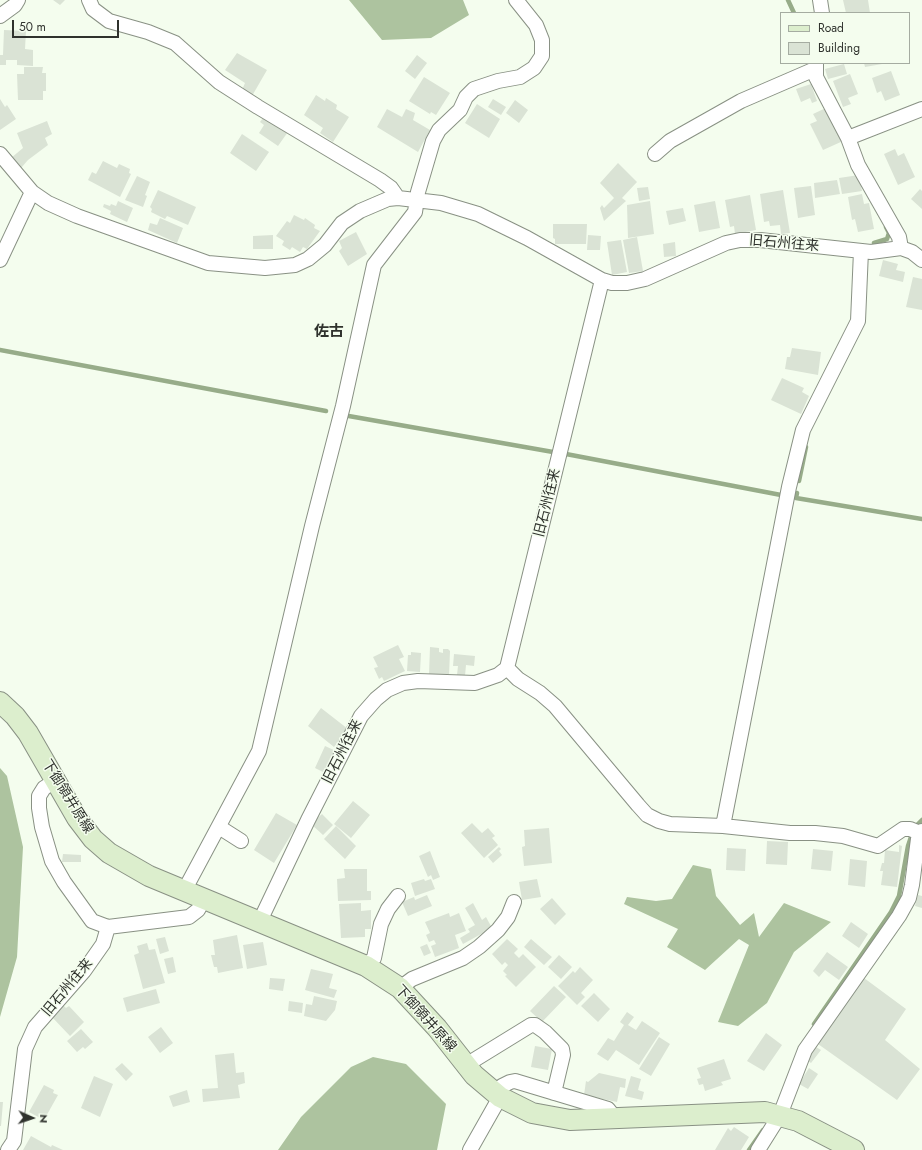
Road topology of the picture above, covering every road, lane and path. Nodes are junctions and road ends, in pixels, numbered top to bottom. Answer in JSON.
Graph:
{"nodes":[{"id":1,"x":18,"y":0,"type":"edge"},
{"id":2,"x":89,"y":0,"type":"edge"},
{"id":3,"x":516,"y":0,"type":"edge"},
{"id":4,"x":820,"y":0,"type":"edge"},
{"id":5,"x":822,"y":12,"type":"edge"},
{"id":6,"x":0,"y":16,"type":"edge"},
{"id":7,"x":815,"y":66,"type":"edge"},
{"id":8,"x":922,"y":109,"type":"edge"},
{"id":9,"x":848,"y":138,"type":"junction"},
{"id":10,"x":0,"y":154,"type":"edge"},
{"id":11,"x":655,"y":154,"type":"dead end"},
{"id":12,"x":32,"y":192,"type":"junction"},
{"id":13,"x":398,"y":198,"type":"junction"},
{"id":14,"x":417,"y":201,"type":"junction"},
{"id":15,"x":901,"y":248,"type":"junction"},
{"id":16,"x":861,"y":251,"type":"junction"},
{"id":17,"x":0,"y":260,"type":"edge"},
{"id":18,"x":922,"y":260,"type":"edge"},
{"id":19,"x":602,"y":280,"type":"junction"},
{"id":20,"x":506,"y":668,"type":"junction"},
{"id":21,"x":0,"y":702,"type":"edge"},
{"id":22,"x":55,"y":781,"type":"junction"},
{"id":23,"x":723,"y":826,"type":"junction"},
{"id":24,"x":219,"y":827,"type":"junction"},
{"id":25,"x":918,"y":831,"type":"edge"},
{"id":26,"x":241,"y":841,"type":"dead end"},
{"id":27,"x":184,"y":891,"type":"junction"},
{"id":28,"x":398,"y":896,"type":"dead end"},
{"id":29,"x":204,"y":899,"type":"junction"},
{"id":30,"x":514,"y":902,"type":"dead end"},
{"id":31,"x":259,"y":923,"type":"junction"},
{"id":32,"x":108,"y":927,"type":"junction"},
{"id":33,"x":366,"y":966,"type":"junction"},
{"id":34,"x":400,"y":988,"type":"junction"},
{"id":35,"x":466,"y":1065,"type":"junction"},
{"id":36,"x":554,"y":1093,"type":"junction"},
{"id":37,"x":498,"y":1095,"type":"junction"},
{"id":38,"x":780,"y":1115,"type":"junction"},
{"id":39,"x":616,"y":1119,"type":"junction"},
{"id":40,"x":8,"y":1150,"type":"edge"},
{"id":41,"x":470,"y":1150,"type":"edge"},
{"id":42,"x":758,"y":1150,"type":"edge"},
{"id":43,"x":854,"y":1150,"type":"edge"}],
"edges":[{"from":1,"to":6,"type":"street"},
{"from":2,"to":13,"type":"street"},
{"from":3,"to":14,"type":"street"},
{"from":4,"to":5,"type":"street"},
{"from":7,"to":9,"type":"street"},
{"from":7,"to":11,"type":"street"},
{"from":8,"to":9,"type":"street"},
{"from":9,"to":15,"type":"street"},
{"from":10,"to":12,"type":"street"},
{"from":12,"to":13,"type":"street"},
{"from":12,"to":17,"type":"street"},
{"from":13,"to":14,"type":"street"},
{"from":14,"to":19,"type":"street"},
{"from":14,"to":24,"type":"street"},
{"from":15,"to":16,"type":"street","name":"旧石州往来"},
{"from":15,"to":18,"type":"street"},
{"from":16,"to":19,"type":"street","name":"旧石州往来"},
{"from":16,"to":23,"type":"street"},
{"from":19,"to":20,"type":"street","name":"旧石州往来"},
{"from":20,"to":23,"type":"street"},
{"from":20,"to":31,"type":"street","name":"旧石州往来"},
{"from":21,"to":22,"type":"main road","name":"下御領井原線"},
{"from":22,"to":27,"type":"main road","name":"下御領井原線"},
{"from":22,"to":32,"type":"street"},
{"from":23,"to":25,"type":"street"},
{"from":24,"to":26,"type":"street"},
{"from":24,"to":27,"type":"street"},
{"from":25,"to":38,"type":"street"},
{"from":27,"to":29,"type":"main road","name":"下御領井原線"},
{"from":28,"to":33,"type":"street"},
{"from":29,"to":31,"type":"main road","name":"下御領井原線"},
{"from":29,"to":32,"type":"street"},
{"from":30,"to":34,"type":"street"},
{"from":31,"to":33,"type":"main road","name":"下御領井原線"},
{"from":32,"to":40,"type":"street","name":"旧石州往来"},
{"from":33,"to":34,"type":"main road","name":"下御領井原線"},
{"from":34,"to":35,"type":"main road","name":"下御領井原線"},
{"from":35,"to":36,"type":"street"},
{"from":35,"to":37,"type":"main road","name":"下御領井原線"},
{"from":36,"to":37,"type":"street"},
{"from":36,"to":39,"type":"street"},
{"from":37,"to":39,"type":"main road","name":"下御領井原線"},
{"from":37,"to":41,"type":"street"},
{"from":38,"to":39,"type":"main road","name":"下御領井原線"},
{"from":38,"to":42,"type":"street"},
{"from":38,"to":43,"type":"main road","name":"下御領井原線"}]}
